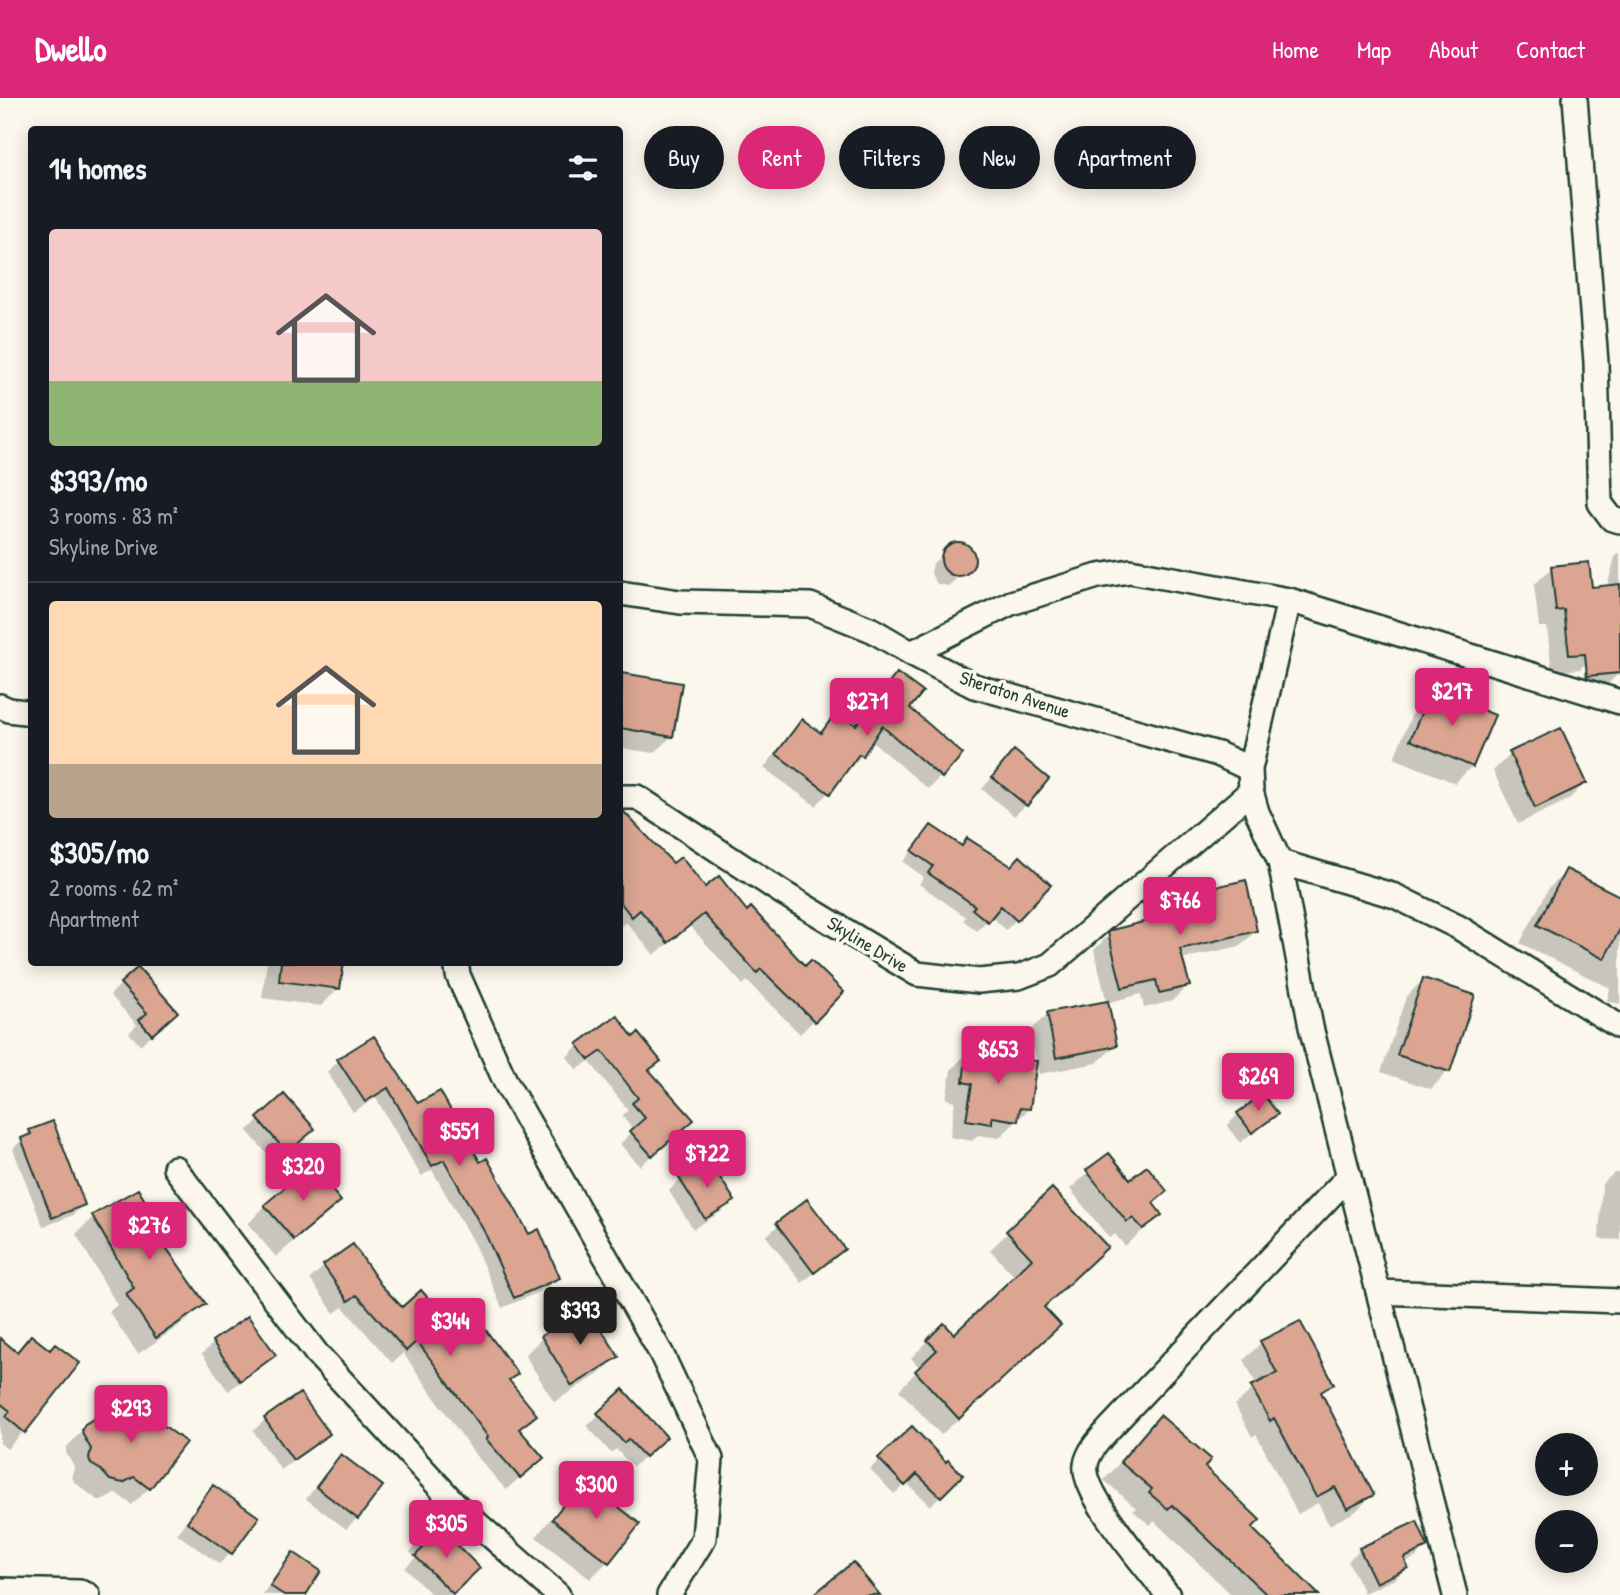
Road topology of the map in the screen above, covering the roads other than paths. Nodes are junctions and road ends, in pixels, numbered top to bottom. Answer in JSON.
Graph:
{"nodes":[{"id":1,"x":1575,"y":98,"type":"edge"},
{"id":2,"x":1620,"y":521,"type":"edge"},
{"id":3,"x":623,"y":593,"type":"edge"},
{"id":4,"x":1289,"y":600,"type":"junction"},
{"id":5,"x":911,"y":653,"type":"junction"},
{"id":6,"x":1620,"y":702,"type":"edge"},
{"id":7,"x":0,"y":706,"type":"edge"},
{"id":8,"x":28,"y":712,"type":"edge"},
{"id":9,"x":1251,"y":780,"type":"junction"},
{"id":10,"x":623,"y":797,"type":"edge"},
{"id":11,"x":1280,"y":862,"type":"junction"},
{"id":12,"x":457,"y":966,"type":"edge"},
{"id":13,"x":1620,"y":1027,"type":"edge"},
{"id":14,"x":175,"y":1168,"type":"dead end"},
{"id":15,"x":1349,"y":1176,"type":"junction"},
{"id":16,"x":1378,"y":1292,"type":"junction"},
{"id":17,"x":1620,"y":1301,"type":"edge"},
{"id":18,"x":0,"y":1590,"type":"edge"},
{"id":19,"x":88,"y":1595,"type":"edge"},
{"id":20,"x":558,"y":1595,"type":"edge"},
{"id":21,"x":669,"y":1595,"type":"edge"},
{"id":22,"x":1168,"y":1595,"type":"edge"},
{"id":23,"x":1455,"y":1595,"type":"edge"}],
"edges":[{"from":1,"to":2,"type":"street"},
{"from":3,"to":5,"type":"street","name":"Sheraton Avenue"},
{"from":4,"to":5,"type":"street"},
{"from":4,"to":6,"type":"street"},
{"from":4,"to":9,"type":"street"},
{"from":5,"to":9,"type":"street","name":"Sheraton Avenue"},
{"from":7,"to":8,"type":"street"},
{"from":9,"to":10,"type":"street","name":"Skyline Drive"},
{"from":9,"to":11,"type":"street"},
{"from":11,"to":13,"type":"street"},
{"from":11,"to":15,"type":"street"},
{"from":12,"to":21,"type":"street"},
{"from":14,"to":20,"type":"street"},
{"from":15,"to":16,"type":"street"},
{"from":15,"to":22,"type":"street"},
{"from":16,"to":17,"type":"street"},
{"from":16,"to":23,"type":"street"},
{"from":18,"to":19,"type":"street"}]}
